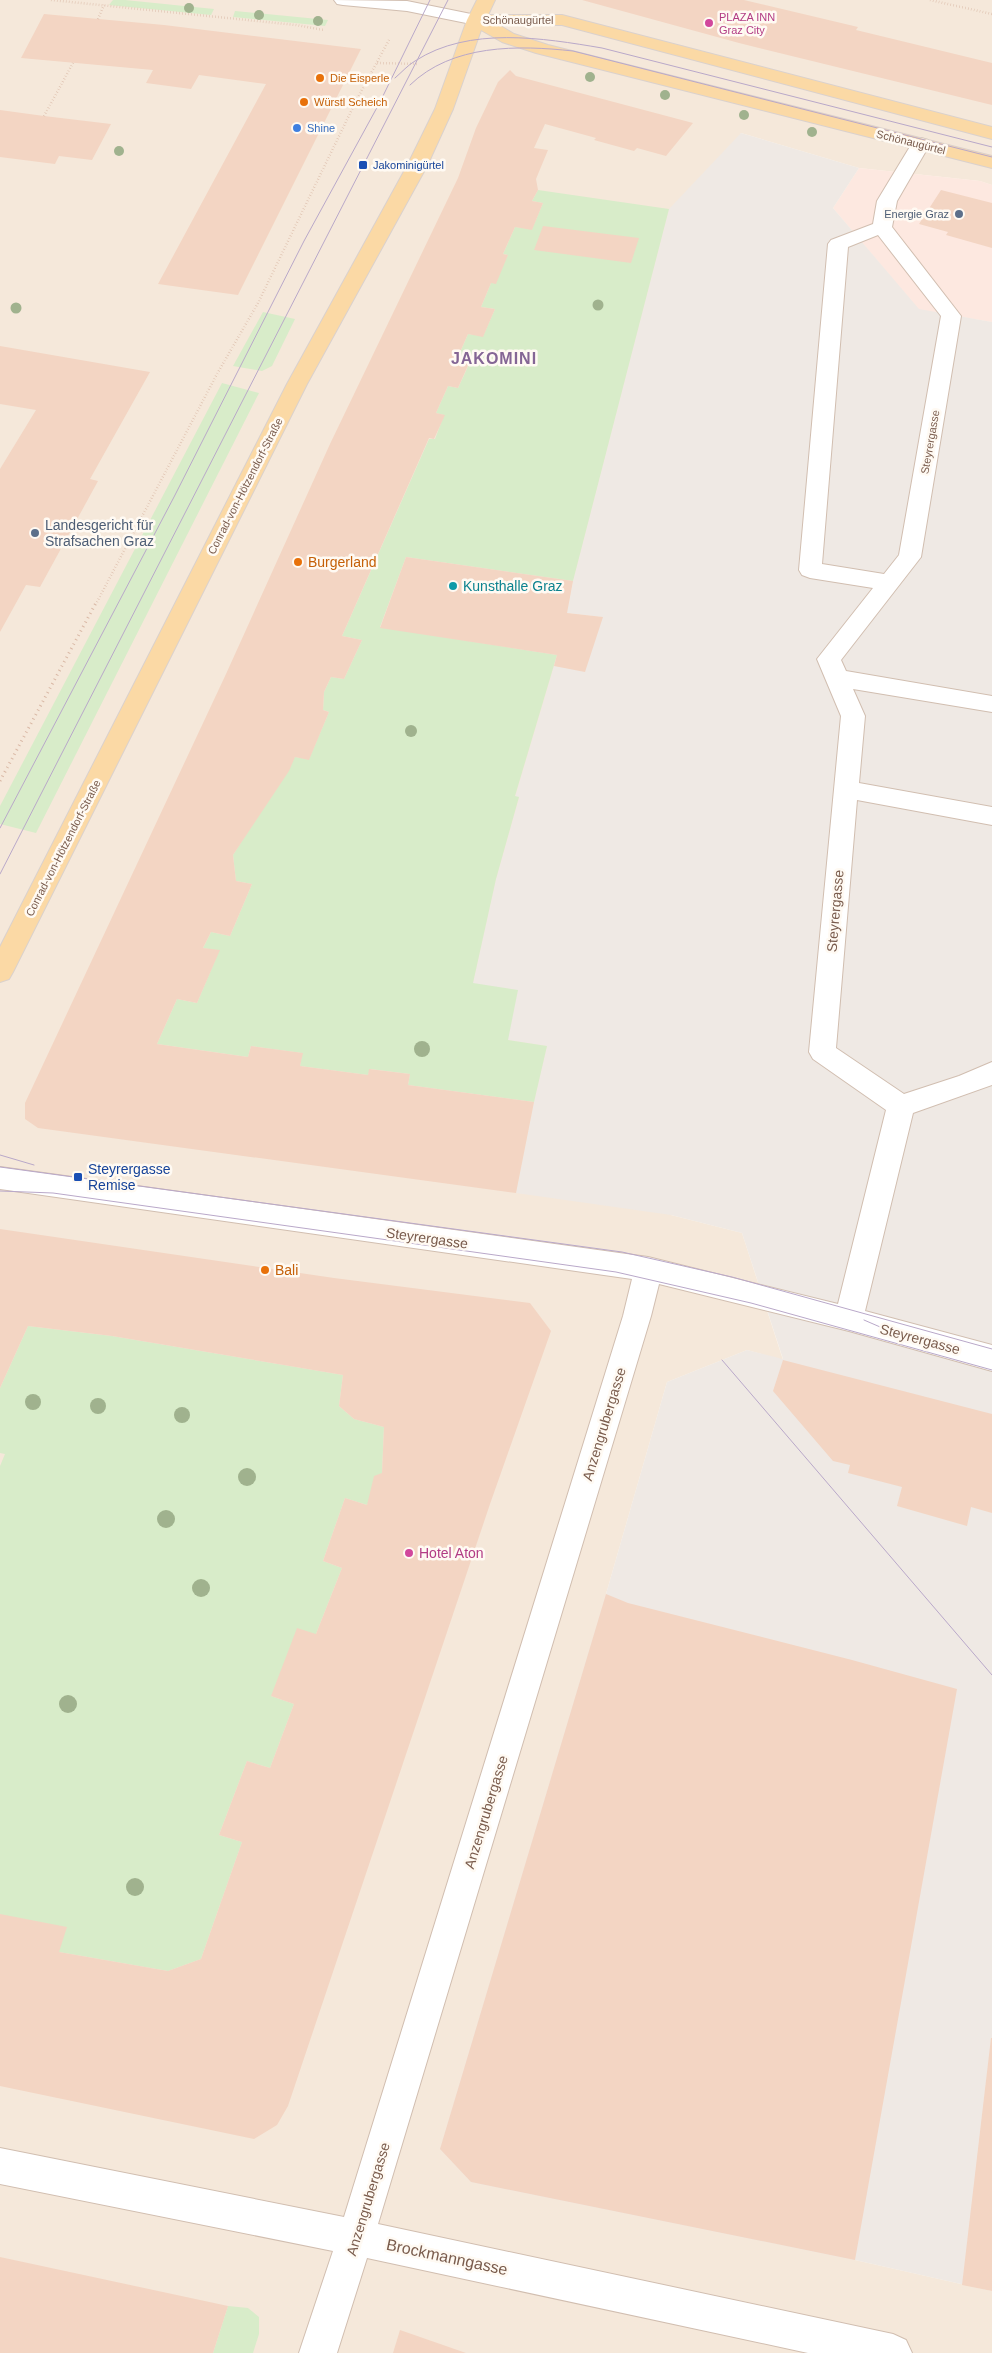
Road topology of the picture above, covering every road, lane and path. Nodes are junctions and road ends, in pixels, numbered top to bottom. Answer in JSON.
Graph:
{"nodes":[{"id":1,"x":52,"y":0,"type":"edge"},
{"id":2,"x":343,"y":0,"type":"edge"},
{"id":3,"x":486,"y":0,"type":"edge"},
{"id":4,"x":930,"y":0,"type":"edge"},
{"id":5,"x":104,"y":5,"type":"junction"},
{"id":6,"x":992,"y":14,"type":"edge"},
{"id":7,"x":98,"y":19,"type":"dead end"},
{"id":8,"x":476,"y":20,"type":"junction"},
{"id":9,"x":332,"y":32,"type":"dead end"},
{"id":10,"x":391,"y":35,"type":"dead end"},
{"id":11,"x":383,"y":41,"type":"dead end"},
{"id":12,"x":388,"y":42,"type":"junction"},
{"id":13,"x":73,"y":63,"type":"dead end"},
{"id":14,"x":44,"y":116,"type":"dead end"},
{"id":15,"x":992,"y":133,"type":"edge"},
{"id":16,"x":921,"y":144,"type":"junction"},
{"id":17,"x":992,"y":162,"type":"edge"},
{"id":18,"x":882,"y":227,"type":"junction"},
{"id":19,"x":890,"y":583,"type":"junction"},
{"id":20,"x":836,"y":678,"type":"junction"},
{"id":21,"x":992,"y":704,"type":"edge"},
{"id":22,"x":0,"y":781,"type":"edge"},
{"id":23,"x":846,"y":789,"type":"junction"},
{"id":24,"x":992,"y":816,"type":"edge"},
{"id":25,"x":0,"y":972,"type":"edge"},
{"id":26,"x":992,"y":1073,"type":"edge"},
{"id":27,"x":900,"y":1106,"type":"junction"},
{"id":28,"x":0,"y":1178,"type":"edge"},
{"id":29,"x":648,"y":1269,"type":"junction"},
{"id":30,"x":849,"y":1319,"type":"junction"},
{"id":31,"x":992,"y":1358,"type":"edge"},
{"id":32,"x":0,"y":2166,"type":"edge"},
{"id":33,"x":356,"y":2238,"type":"junction"},
{"id":34,"x":879,"y":2351,"type":"edge"},
{"id":35,"x":318,"y":2353,"type":"edge"}],
"edges":[{"from":1,"to":5,"type":"path"},
{"from":2,"to":8,"type":"street"},
{"from":3,"to":8,"type":"main road","name":"Conrad-von-Hötzendorf-Straße"},
{"from":4,"to":6,"type":"path"},
{"from":5,"to":7,"type":"path"},
{"from":5,"to":9,"type":"path"},
{"from":8,"to":15,"type":"main road","name":"Schönaugürtel"},
{"from":8,"to":16,"type":"main road","name":"Schönaugürtel"},
{"from":8,"to":25,"type":"main road","name":"Conrad-von-Hötzendorf-Straße"},
{"from":10,"to":12,"type":"path"},
{"from":11,"to":12,"type":"path"},
{"from":12,"to":22,"type":"path"},
{"from":13,"to":14,"type":"path"},
{"from":16,"to":17,"type":"main road","name":"Schönaugürtel"},
{"from":16,"to":18,"type":"street"},
{"from":18,"to":19,"type":"street","name":"Steyrergasse"},
{"from":18,"to":19,"type":"street"},
{"from":19,"to":20,"type":"street","name":"Steyrergasse"},
{"from":20,"to":21,"type":"street"},
{"from":20,"to":23,"type":"street","name":"Steyrergasse"},
{"from":23,"to":24,"type":"street"},
{"from":23,"to":27,"type":"street","name":"Steyrergasse"},
{"from":26,"to":27,"type":"street"},
{"from":27,"to":30,"type":"street"},
{"from":28,"to":29,"type":"street","name":"Steyrergasse"},
{"from":29,"to":30,"type":"street","name":"Steyrergasse"},
{"from":29,"to":33,"type":"street","name":"Anzengrubergasse"},
{"from":30,"to":31,"type":"street","name":"Steyrergasse"},
{"from":32,"to":33,"type":"street","name":"Brockmanngasse"},
{"from":33,"to":34,"type":"street","name":"Brockmanngasse"},
{"from":33,"to":35,"type":"street","name":"Anzengrubergasse"}]}
